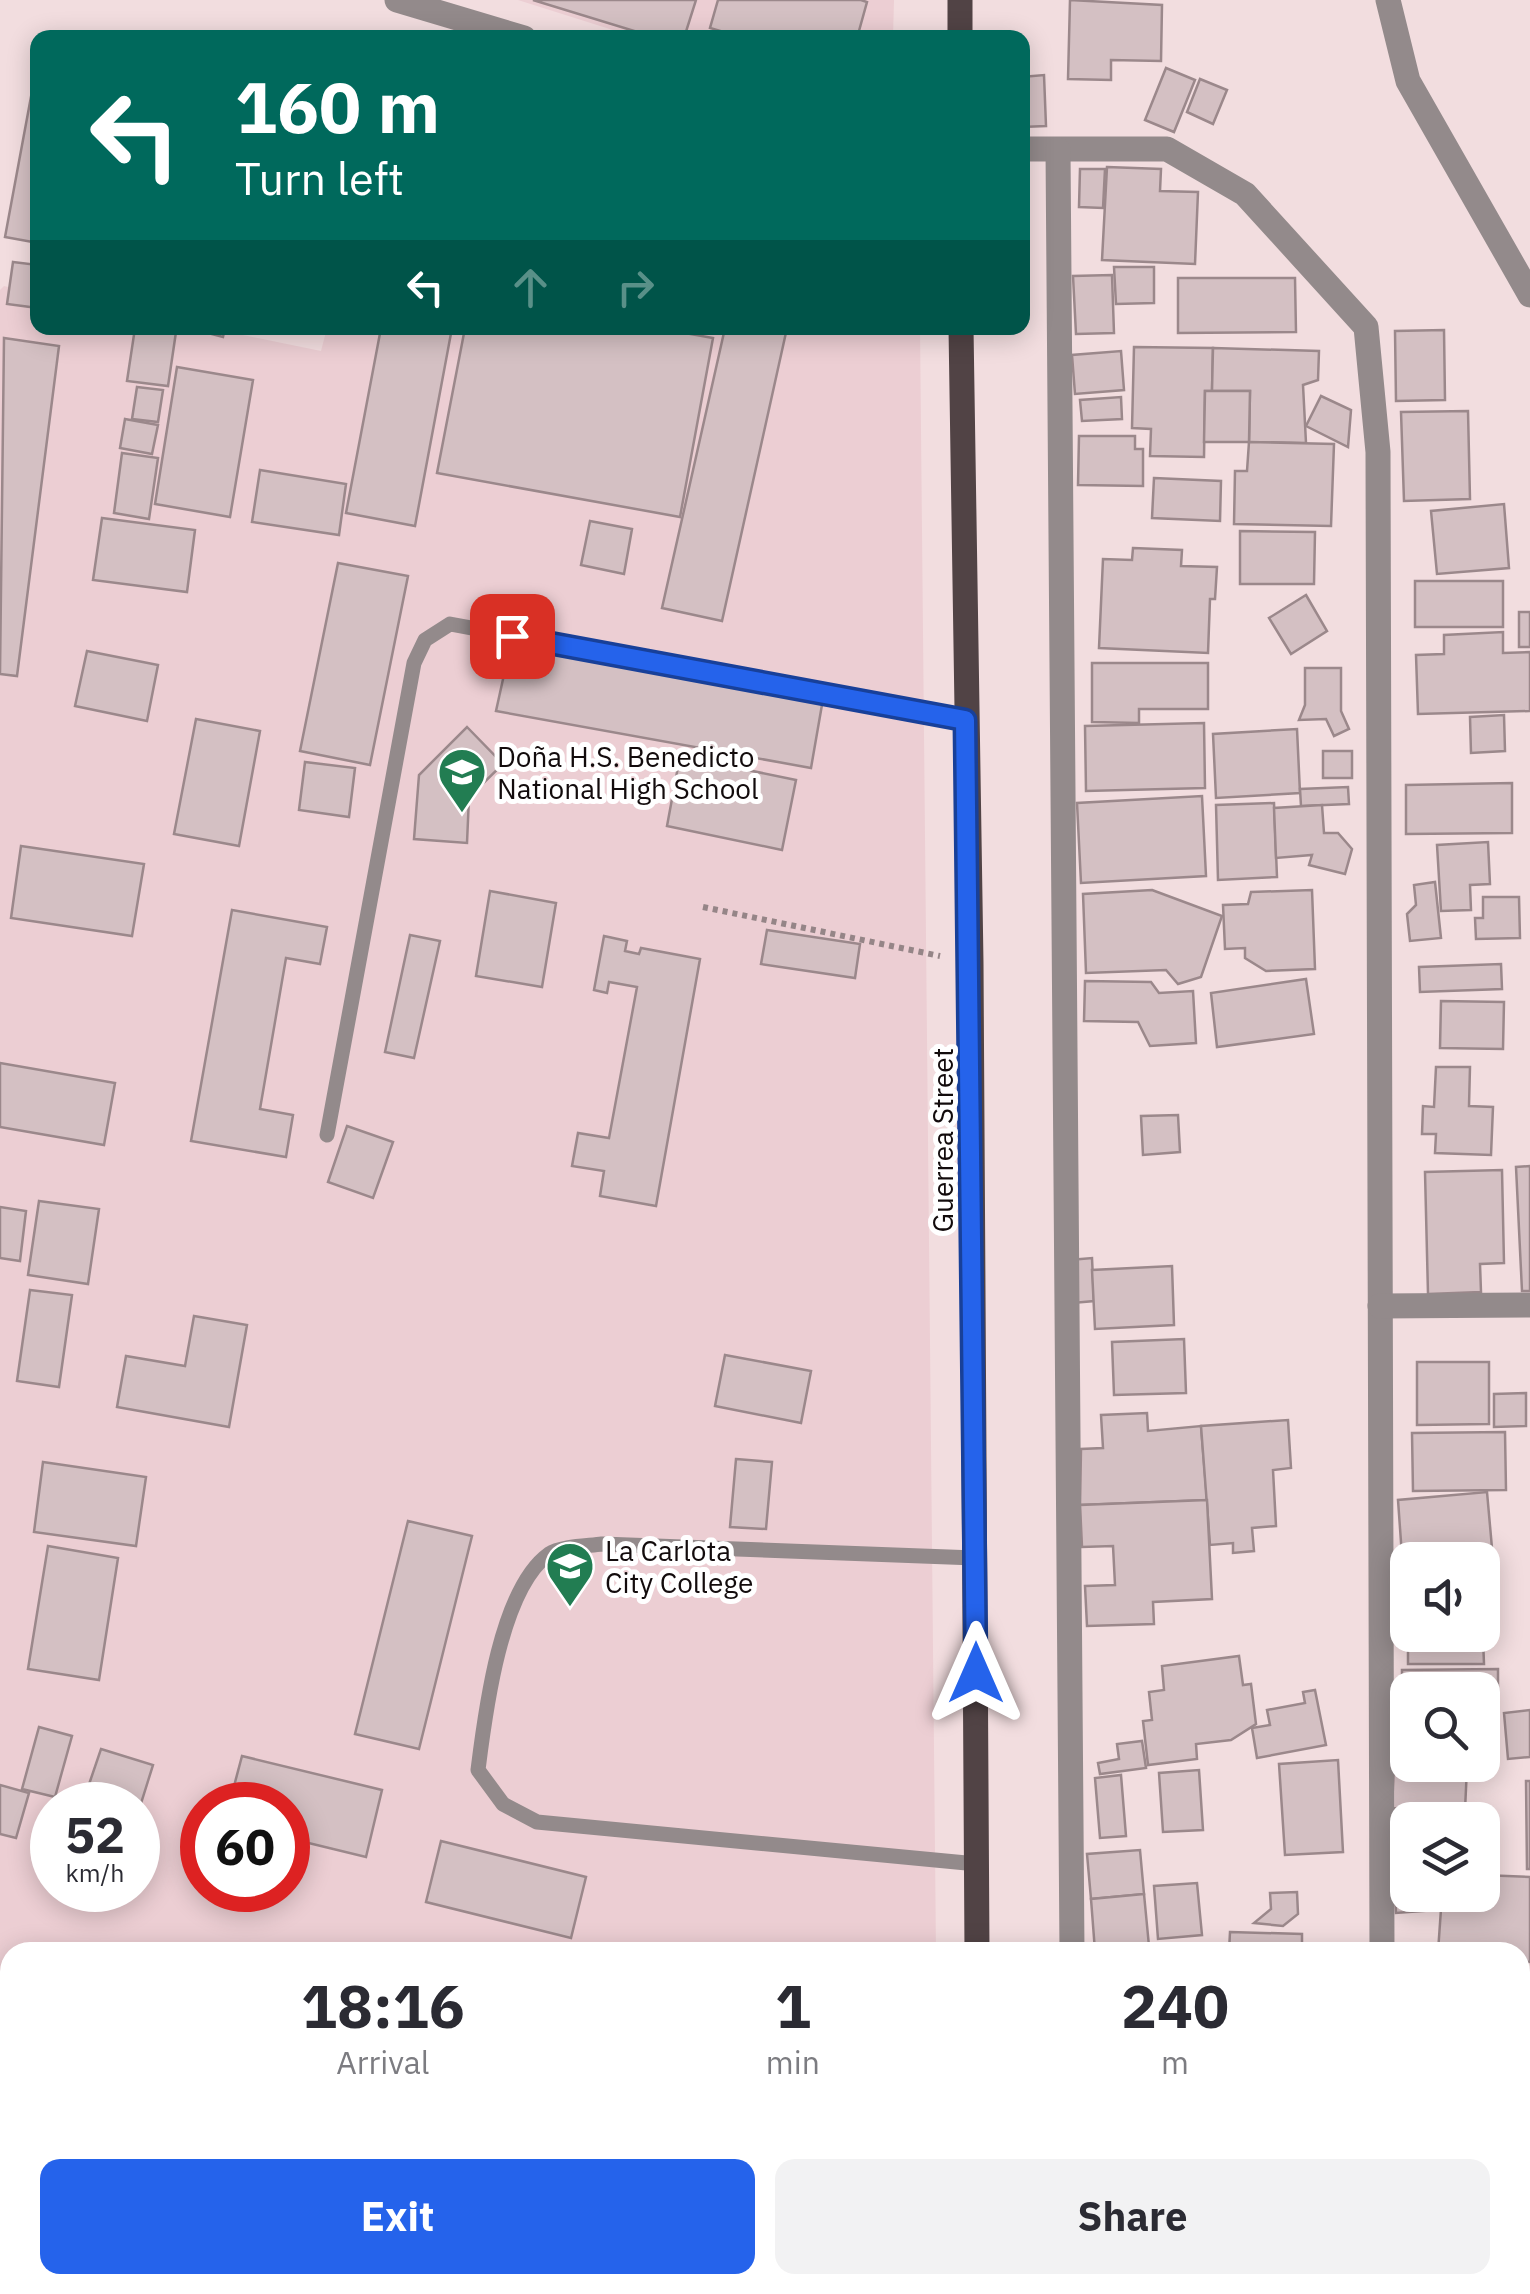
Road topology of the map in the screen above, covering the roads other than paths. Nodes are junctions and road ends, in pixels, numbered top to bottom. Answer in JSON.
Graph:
{"nodes":[{"id":1,"x":397,"y":0,"type":"edge"},
{"id":2,"x":960,"y":0,"type":"edge"},
{"id":3,"x":1388,"y":0,"type":"edge"},
{"id":4,"x":497,"y":30,"type":"edge"},
{"id":5,"x":960,"y":30,"type":"edge"},
{"id":6,"x":1030,"y":148,"type":"edge"},
{"id":7,"x":1058,"y":150,"type":"junction"},
{"id":8,"x":1530,"y":295,"type":"edge"},
{"id":9,"x":960,"y":335,"type":"edge"},
{"id":10,"x":965,"y":720,"type":"junction"},
{"id":11,"x":327,"y":1135,"type":"dead end"},
{"id":12,"x":1530,"y":1305,"type":"edge"},
{"id":13,"x":1380,"y":1306,"type":"junction"},
{"id":14,"x":975,"y":1558,"type":"junction"},
{"id":15,"x":976,"y":1864,"type":"junction"},
{"id":16,"x":977,"y":1942,"type":"edge"},
{"id":17,"x":1072,"y":1942,"type":"edge"},
{"id":18,"x":1382,"y":1942,"type":"edge"}],
"edges":[{"from":1,"to":4,"type":"street"},
{"from":2,"to":5,"type":"main road"},
{"from":3,"to":8,"type":"street"},
{"from":6,"to":7,"type":"street"},
{"from":7,"to":13,"type":"street"},
{"from":7,"to":17,"type":"street"},
{"from":9,"to":10,"type":"main road","name":"Guerrea Street"},
{"from":10,"to":11,"type":"lane"},
{"from":10,"to":14,"type":"main road","name":"Guerrea Street"},
{"from":12,"to":13,"type":"street"},
{"from":13,"to":18,"type":"street"},
{"from":14,"to":15,"type":"main road","name":"Guerrea Street"},
{"from":14,"to":15,"type":"lane"},
{"from":15,"to":16,"type":"main road","name":"Guerrea Street"}]}
